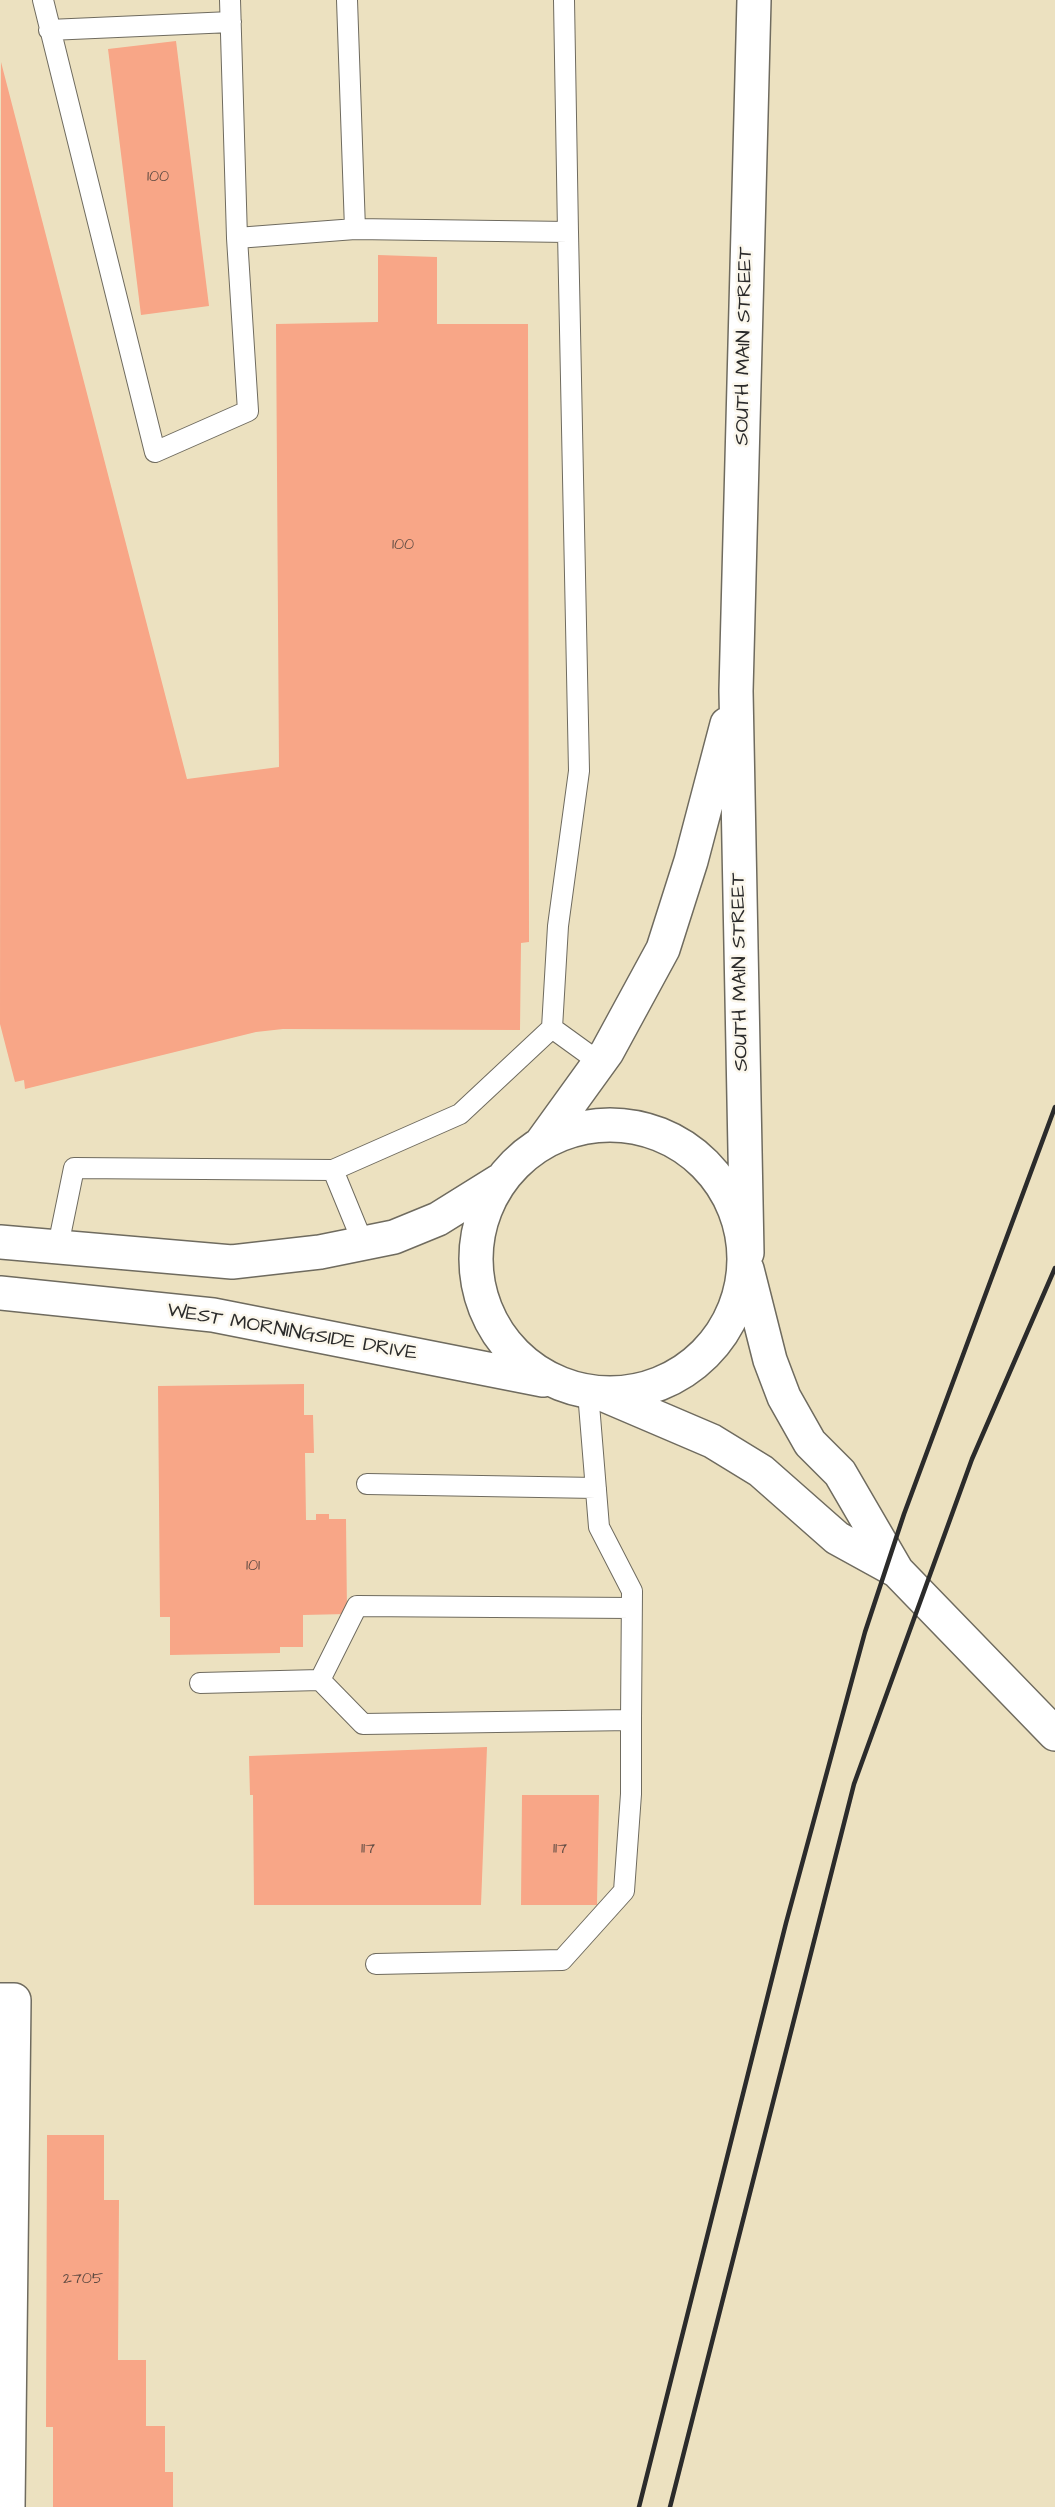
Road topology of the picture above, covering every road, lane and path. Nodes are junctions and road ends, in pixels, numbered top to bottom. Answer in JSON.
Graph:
{"nodes":[{"id":1,"x":43,"y":0,"type":"edge"},
{"id":2,"x":231,"y":0,"type":"edge"},
{"id":3,"x":347,"y":0,"type":"edge"},
{"id":4,"x":564,"y":0,"type":"edge"},
{"id":5,"x":754,"y":0,"type":"edge"},
{"id":6,"x":231,"y":22,"type":"junction"},
{"id":7,"x":50,"y":30,"type":"junction"},
{"id":8,"x":355,"y":229,"type":"junction"},
{"id":9,"x":568,"y":232,"type":"junction"},
{"id":10,"x":237,"y":238,"type":"junction"},
{"id":11,"x":736,"y":691,"type":"junction"},
{"id":12,"x":552,"y":1028,"type":"junction"},
{"id":13,"x":599,"y":1062,"type":"junction"},
{"id":14,"x":542,"y":1142,"type":"junction"},
{"id":15,"x":333,"y":1170,"type":"junction"},
{"id":16,"x":499,"y":1181,"type":"junction"},
{"id":17,"x":0,"y":1242,"type":"edge"},
{"id":18,"x":363,"y":1243,"type":"junction"},
{"id":19,"x":58,"y":1246,"type":"junction"},
{"id":20,"x":746,"y":1257,"type":"junction"},
{"id":21,"x":0,"y":1293,"type":"edge"},
{"id":22,"x":546,"y":1381,"type":"junction"},
{"id":23,"x":594,"y":1392,"type":"junction"},
{"id":24,"x":367,"y":1484,"type":"dead end"},
{"id":25,"x":596,"y":1488,"type":"junction"},
{"id":26,"x":897,"y":1571,"type":"junction"},
{"id":27,"x":631,"y":1608,"type":"junction"},
{"id":28,"x":320,"y":1680,"type":"junction"},
{"id":29,"x":200,"y":1683,"type":"dead end"},
{"id":30,"x":631,"y":1720,"type":"junction"},
{"id":31,"x":1055,"y":1734,"type":"edge"},
{"id":32,"x":376,"y":1964,"type":"dead end"},
{"id":33,"x":7,"y":2000,"type":"edge"},
{"id":34,"x":8,"y":2507,"type":"edge"}],
"edges":[{"from":1,"to":7,"type":"lane"},
{"from":2,"to":6,"type":"lane"},
{"from":3,"to":8,"type":"lane"},
{"from":4,"to":9,"type":"lane"},
{"from":5,"to":11,"type":"street","name":"SOUTH MAIN STREET"},
{"from":6,"to":7,"type":"lane"},
{"from":6,"to":10,"type":"lane"},
{"from":7,"to":10,"type":"lane"},
{"from":8,"to":9,"type":"lane"},
{"from":8,"to":10,"type":"lane"},
{"from":9,"to":12,"type":"lane"},
{"from":11,"to":13,"type":"street","name":"SOUTH MAIN STREET"},
{"from":11,"to":20,"type":"street","name":"SOUTH MAIN STREET"},
{"from":12,"to":13,"type":"lane"},
{"from":12,"to":15,"type":"lane"},
{"from":13,"to":14,"type":"street","name":"SOUTH MAIN STREET"},
{"from":14,"to":16,"type":"street"},
{"from":14,"to":20,"type":"street"},
{"from":15,"to":18,"type":"lane"},
{"from":15,"to":19,"type":"lane"},
{"from":16,"to":18,"type":"street"},
{"from":16,"to":22,"type":"street"},
{"from":17,"to":19,"type":"street"},
{"from":18,"to":19,"type":"street"},
{"from":20,"to":23,"type":"street"},
{"from":20,"to":26,"type":"street"},
{"from":21,"to":22,"type":"street","name":"WEST MORNINGSIDE DRIVE"},
{"from":22,"to":23,"type":"street","name":"WEST MORNINGSIDE DRIVE"},
{"from":23,"to":25,"type":"lane"},
{"from":23,"to":26,"type":"street"},
{"from":24,"to":25,"type":"lane"},
{"from":25,"to":27,"type":"lane"},
{"from":26,"to":31,"type":"street"},
{"from":27,"to":28,"type":"lane"},
{"from":27,"to":30,"type":"lane"},
{"from":28,"to":29,"type":"lane"},
{"from":28,"to":30,"type":"lane"},
{"from":30,"to":32,"type":"lane"},
{"from":33,"to":34,"type":"street"}]}
